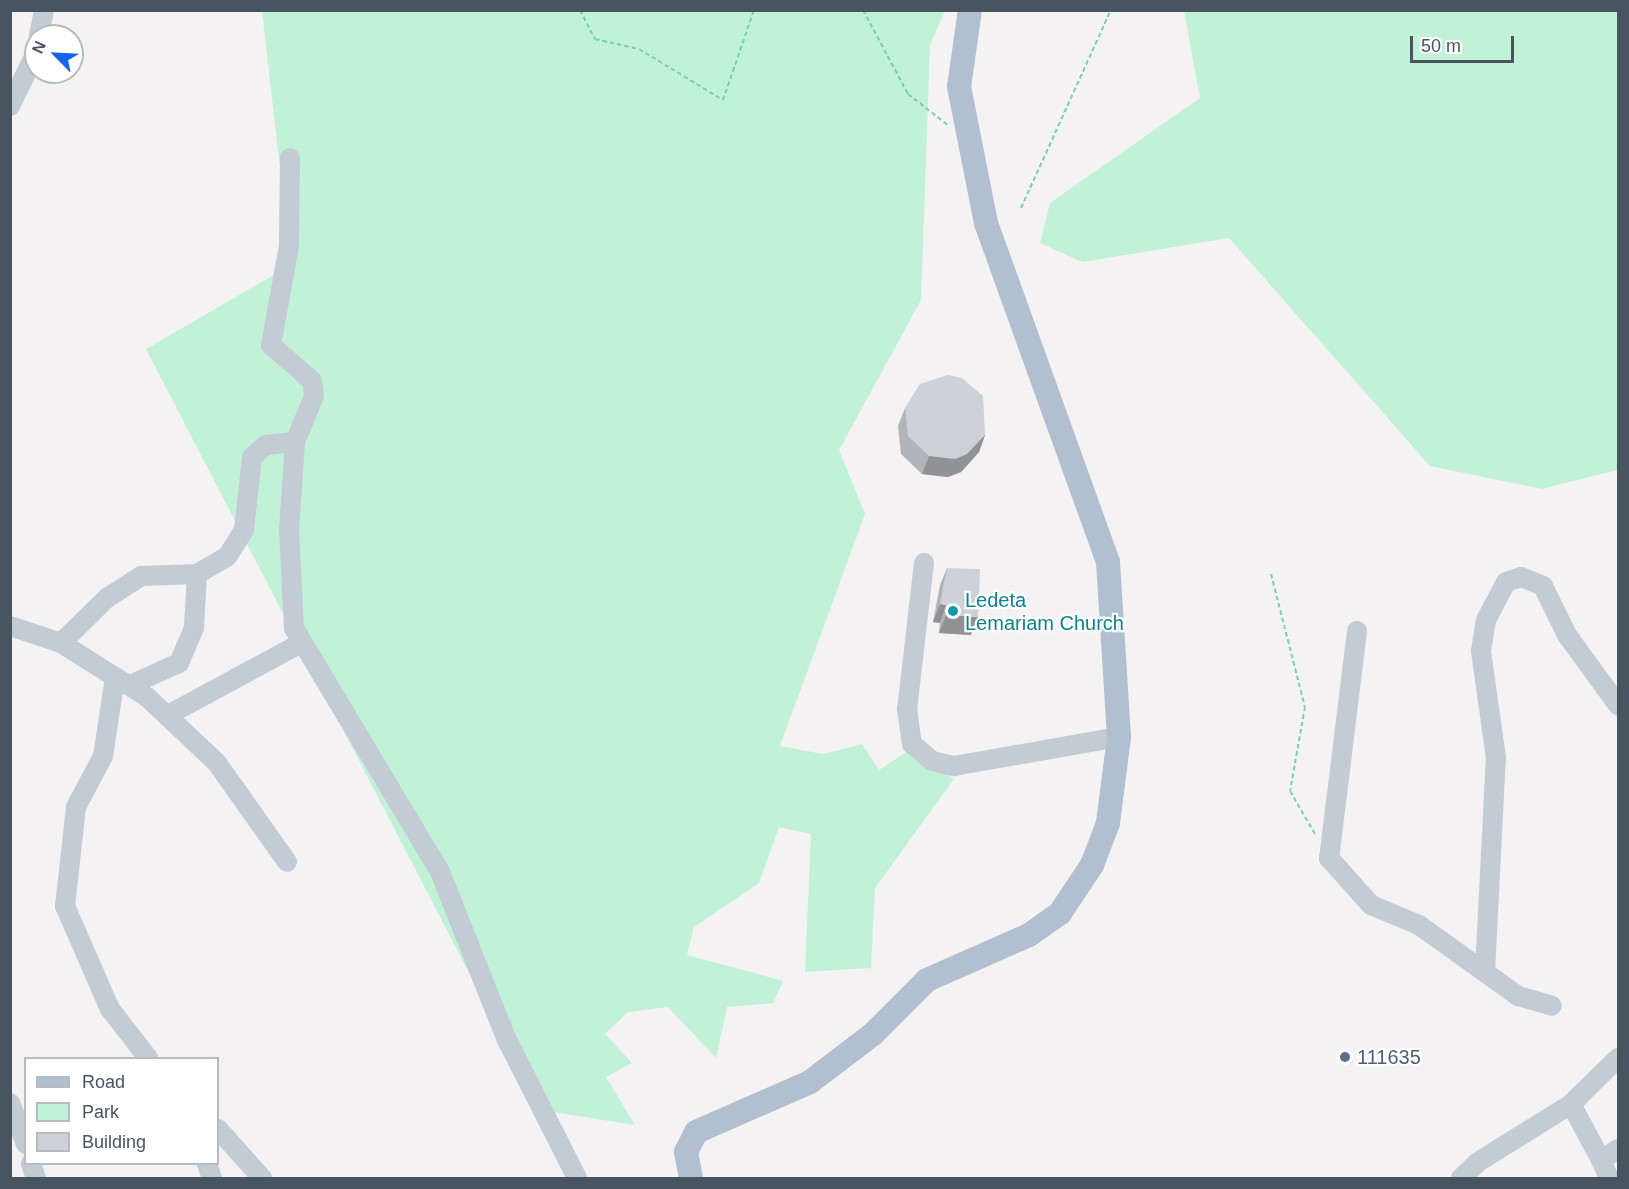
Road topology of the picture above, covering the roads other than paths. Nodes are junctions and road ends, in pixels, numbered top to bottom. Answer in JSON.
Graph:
{"nodes":[{"id":1,"x":970,"y":10,"type":"edge"},
{"id":2,"x":24,"y":77,"type":"edge"},
{"id":3,"x":10,"y":106,"type":"edge"},
{"id":4,"x":290,"y":158,"type":"dead end"},
{"id":5,"x":295,"y":442,"type":"junction"},
{"id":6,"x":924,"y":563,"type":"dead end"},
{"id":7,"x":197,"y":574,"type":"junction"},
{"id":8,"x":10,"y":626,"type":"edge"},
{"id":9,"x":1357,"y":631,"type":"dead end"},
{"id":10,"x":62,"y":643,"type":"junction"},
{"id":11,"x":301,"y":643,"type":"junction"},
{"id":12,"x":122,"y":681,"type":"junction"},
{"id":13,"x":1618,"y":705,"type":"edge"},
{"id":14,"x":168,"y":715,"type":"junction"},
{"id":15,"x":1119,"y":737,"type":"junction"},
{"id":16,"x":287,"y":862,"type":"dead end"},
{"id":17,"x":1485,"y":972,"type":"junction"},
{"id":18,"x":1552,"y":1006,"type":"dead end"},
{"id":19,"x":146,"y":1057,"type":"edge"},
{"id":20,"x":1618,"y":1058,"type":"edge"},
{"id":21,"x":10,"y":1103,"type":"edge"},
{"id":22,"x":1570,"y":1104,"type":"junction"},
{"id":23,"x":219,"y":1130,"type":"edge"},
{"id":24,"x":24,"y":1139,"type":"edge"},
{"id":25,"x":1618,"y":1149,"type":"edge"},
{"id":26,"x":1601,"y":1160,"type":"junction"},
{"id":27,"x":262,"y":1179,"type":"edge"},
{"id":28,"x":577,"y":1179,"type":"edge"},
{"id":29,"x":691,"y":1179,"type":"edge"},
{"id":30,"x":1461,"y":1179,"type":"edge"},
{"id":31,"x":1609,"y":1179,"type":"edge"}],
"edges":[{"from":1,"to":15,"type":"main road"},
{"from":2,"to":3,"type":"street"},
{"from":4,"to":5,"type":"street"},
{"from":5,"to":7,"type":"street"},
{"from":5,"to":11,"type":"street"},
{"from":6,"to":15,"type":"street"},
{"from":7,"to":10,"type":"street"},
{"from":7,"to":12,"type":"street"},
{"from":8,"to":10,"type":"street"},
{"from":9,"to":17,"type":"street"},
{"from":10,"to":12,"type":"street"},
{"from":11,"to":14,"type":"street"},
{"from":11,"to":28,"type":"street"},
{"from":12,"to":14,"type":"street"},
{"from":12,"to":19,"type":"street"},
{"from":13,"to":17,"type":"street"},
{"from":14,"to":16,"type":"street"},
{"from":15,"to":29,"type":"main road"},
{"from":17,"to":18,"type":"street"},
{"from":20,"to":22,"type":"street"},
{"from":21,"to":24,"type":"street"},
{"from":22,"to":26,"type":"street"},
{"from":22,"to":30,"type":"street"},
{"from":23,"to":27,"type":"street"},
{"from":25,"to":26,"type":"street"},
{"from":26,"to":31,"type":"street"}]}
